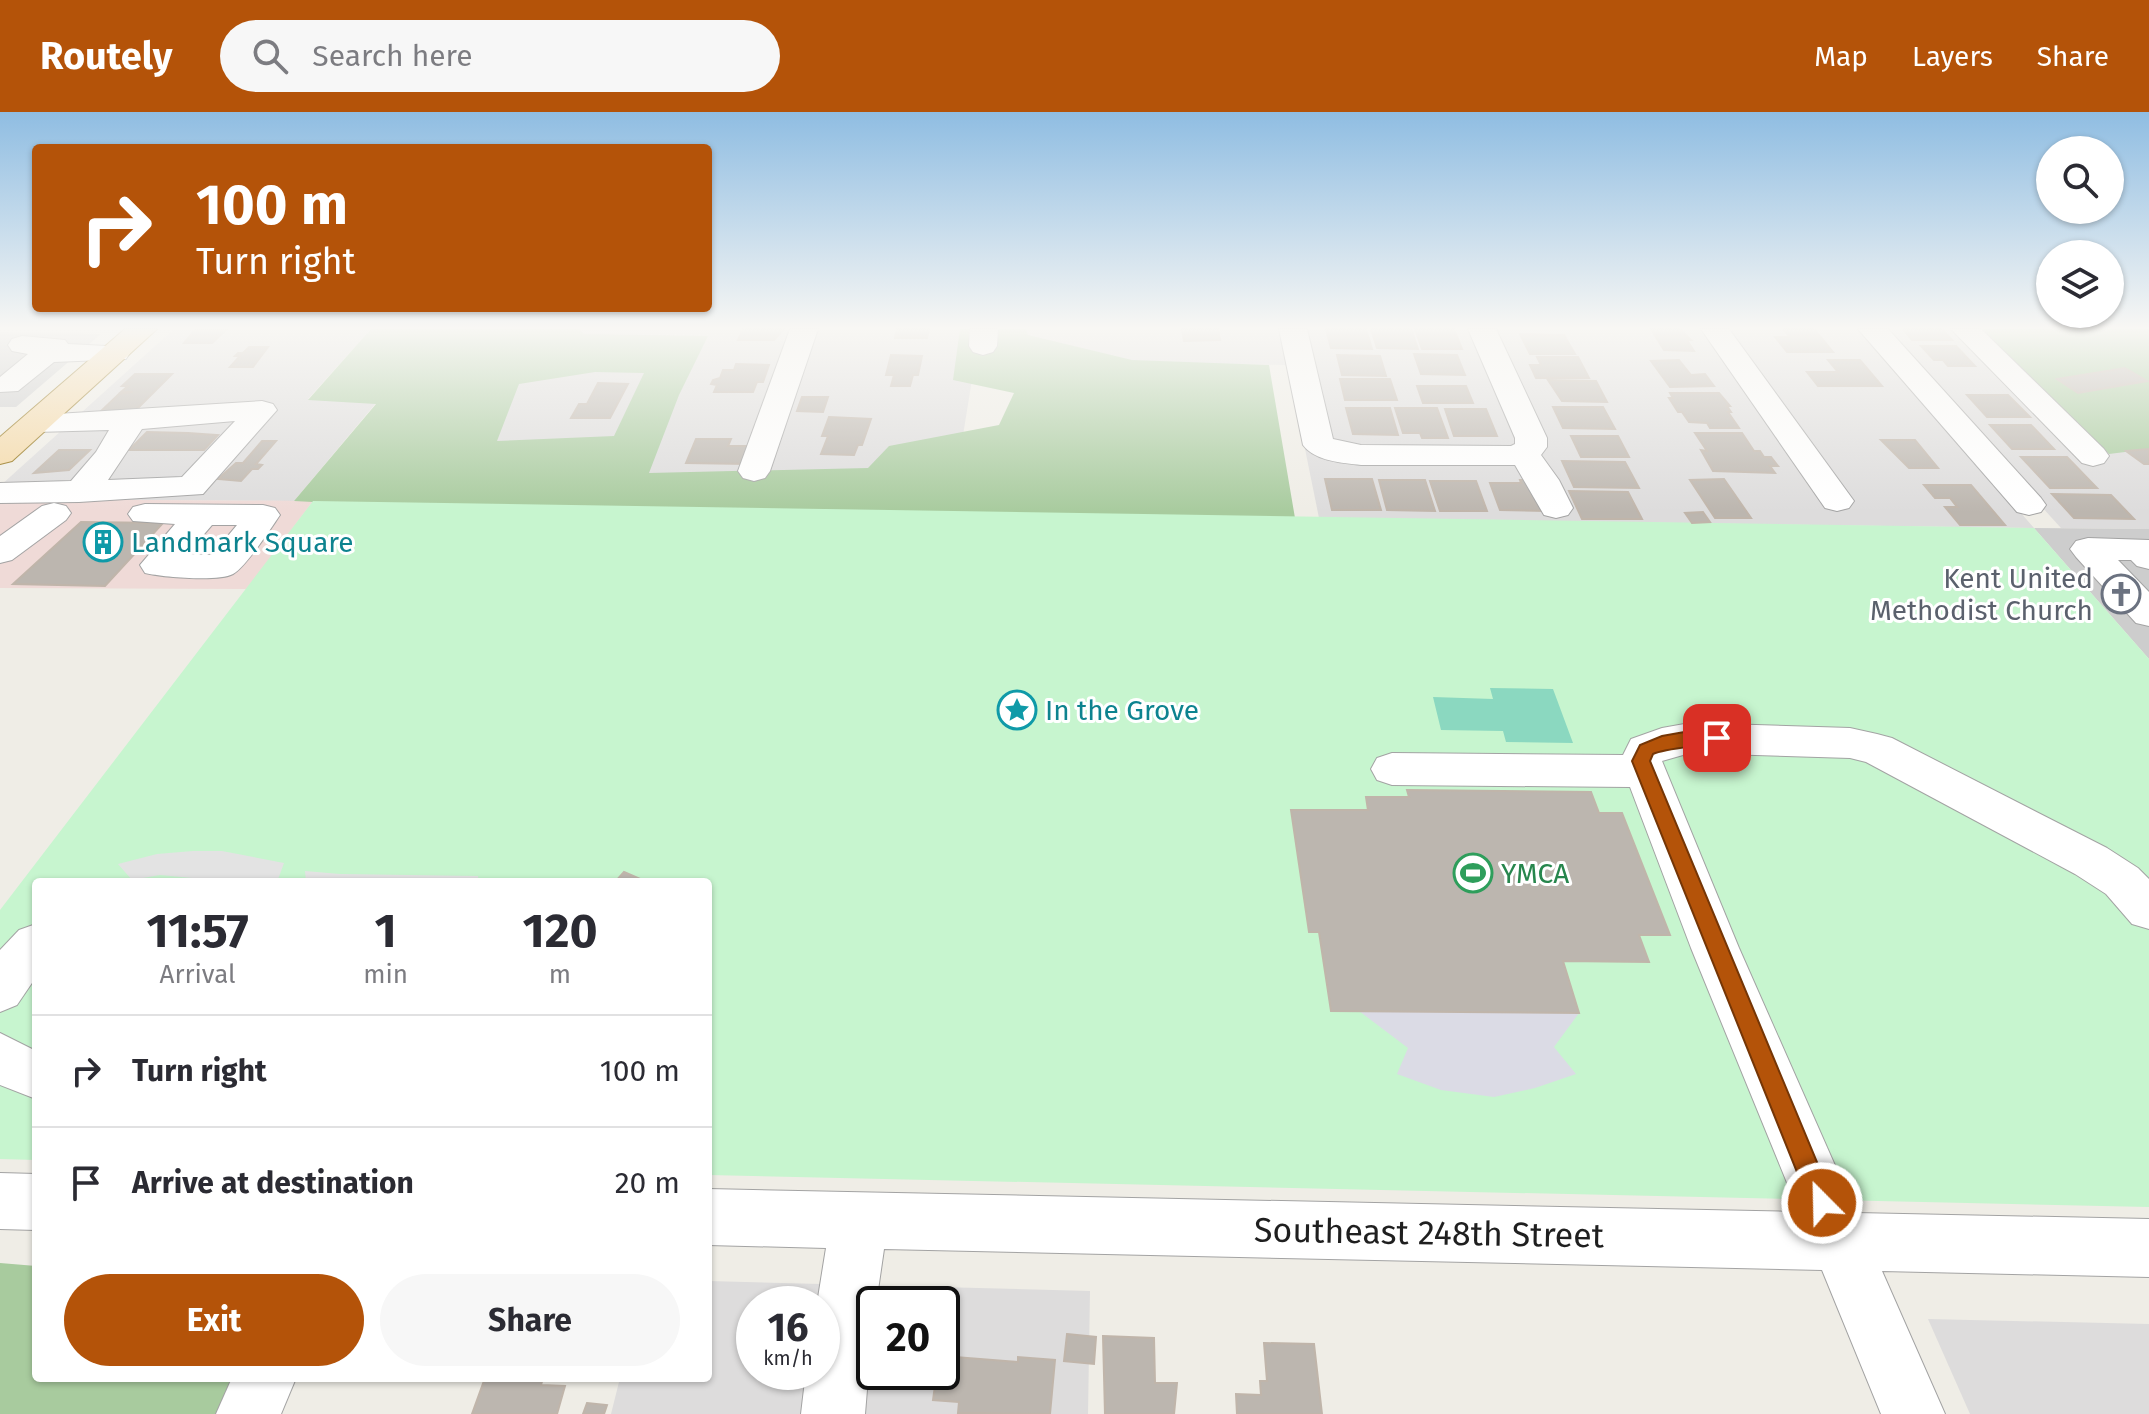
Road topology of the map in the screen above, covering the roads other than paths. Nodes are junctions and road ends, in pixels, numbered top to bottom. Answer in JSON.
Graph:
{"nodes":[{"id":1,"x":74,"y":390,"type":"edge"},
{"id":2,"x":783,"y":390,"type":"edge"},
{"id":3,"x":1307,"y":390,"type":"edge"},
{"id":4,"x":1509,"y":390,"type":"edge"},
{"id":5,"x":1758,"y":390,"type":"edge"},
{"id":6,"x":1926,"y":390,"type":"edge"},
{"id":7,"x":2026,"y":390,"type":"edge"},
{"id":8,"x":133,"y":420,"type":"junction"},
{"id":9,"x":36,"y":423,"type":"junction"},
{"id":10,"x":1523,"y":453,"type":"junction"},
{"id":11,"x":0,"y":454,"type":"edge"},
{"id":12,"x":2093,"y":456,"type":"dead end"},
{"id":13,"x":754,"y":471,"type":"dead end"},
{"id":14,"x":0,"y":493,"type":"edge"},
{"id":15,"x":1837,"y":501,"type":"dead end"},
{"id":16,"x":66,"y":503,"type":"junction"},
{"id":17,"x":2029,"y":505,"type":"dead end"},
{"id":18,"x":1556,"y":508,"type":"dead end"},
{"id":19,"x":0,"y":512,"type":"edge"},
{"id":20,"x":202,"y":515,"type":"dead end"},
{"id":21,"x":2146,"y":550,"type":"edge"},
{"id":22,"x":0,"y":552,"type":"edge"},
{"id":23,"x":2149,"y":614,"type":"edge"},
{"id":24,"x":1392,"y":769,"type":"dead end"},
{"id":25,"x":1645,"y":771,"type":"junction"},
{"id":26,"x":2149,"y":910,"type":"edge"},
{"id":27,"x":32,"y":948,"type":"edge"},
{"id":28,"x":0,"y":990,"type":"edge"},
{"id":29,"x":0,"y":1056,"type":"edge"},
{"id":30,"x":32,"y":1074,"type":"edge"},
{"id":31,"x":0,"y":1201,"type":"edge"},
{"id":32,"x":32,"y":1202,"type":"edge"},
{"id":33,"x":712,"y":1217,"type":"edge"},
{"id":34,"x":859,"y":1221,"type":"junction"},
{"id":35,"x":1838,"y":1241,"type":"junction"},
{"id":36,"x":2149,"y":1248,"type":"edge"},
{"id":37,"x":263,"y":1382,"type":"edge"},
{"id":38,"x":248,"y":1414,"type":"edge"},
{"id":39,"x":833,"y":1414,"type":"edge"},
{"id":40,"x":1913,"y":1414,"type":"edge"}],
"edges":[{"from":1,"to":9,"type":"main road"},
{"from":2,"to":13,"type":"street"},
{"from":3,"to":10,"type":"street"},
{"from":4,"to":10,"type":"street"},
{"from":5,"to":15,"type":"street"},
{"from":6,"to":17,"type":"street"},
{"from":7,"to":12,"type":"street"},
{"from":8,"to":9,"type":"street"},
{"from":8,"to":16,"type":"street"},
{"from":8,"to":16,"type":"street"},
{"from":9,"to":11,"type":"main road"},
{"from":10,"to":18,"type":"street"},
{"from":14,"to":16,"type":"street"},
{"from":16,"to":19,"type":"street"},
{"from":16,"to":20,"type":"street"},
{"from":16,"to":22,"type":"street"},
{"from":21,"to":23,"type":"street"},
{"from":24,"to":25,"type":"street"},
{"from":25,"to":26,"type":"street"},
{"from":25,"to":35,"type":"street"},
{"from":27,"to":28,"type":"street"},
{"from":29,"to":30,"type":"street"},
{"from":31,"to":32,"type":"street"},
{"from":33,"to":34,"type":"street","name":"Southeast 248th Street"},
{"from":34,"to":35,"type":"street","name":"Southeast 248th Street"},
{"from":34,"to":39,"type":"street"},
{"from":35,"to":36,"type":"street","name":"Southeast 248th Street"},
{"from":35,"to":40,"type":"street"},
{"from":37,"to":38,"type":"street"}]}
